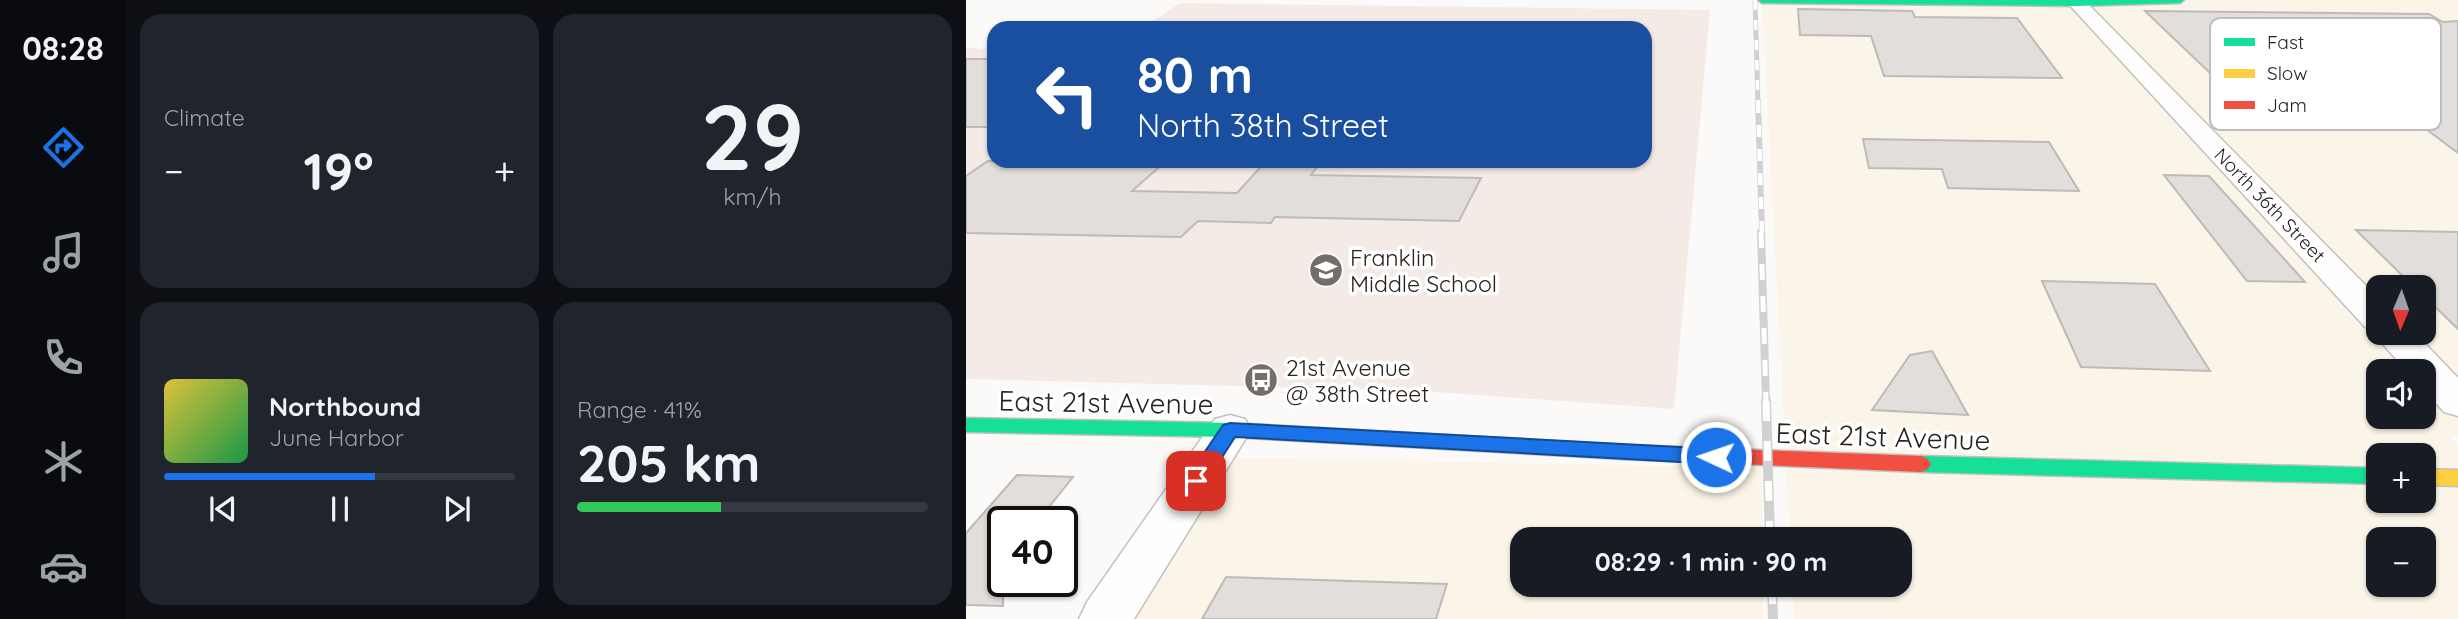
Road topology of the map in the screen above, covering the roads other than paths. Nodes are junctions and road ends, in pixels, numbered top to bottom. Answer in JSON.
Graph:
{"nodes":[{"id":1,"x":1762,"y":0,"type":"edge"},
{"id":2,"x":2180,"y":0,"type":"edge"},
{"id":3,"x":2075,"y":1,"type":"edge"},
{"id":4,"x":2366,"y":305,"type":"edge"},
{"id":5,"x":2404,"y":345,"type":"edge"},
{"id":6,"x":2458,"y":402,"type":"edge"},
{"id":7,"x":966,"y":425,"type":"edge"},
{"id":8,"x":1230,"y":430,"type":"junction"},
{"id":9,"x":2366,"y":476,"type":"edge"},
{"id":10,"x":2436,"y":477,"type":"edge"},
{"id":11,"x":2458,"y":478,"type":"edge"},
{"id":12,"x":1105,"y":619,"type":"edge"}],
"edges":[{"from":1,"to":3,"type":"street"},
{"from":2,"to":3,"type":"street"},
{"from":3,"to":4,"type":"street","name":"North 36th Street"},
{"from":5,"to":6,"type":"street"},
{"from":7,"to":8,"type":"street","name":"East 21st Avenue"},
{"from":8,"to":9,"type":"street","name":"East 21st Avenue"},
{"from":8,"to":12,"type":"street"},
{"from":10,"to":11,"type":"street"}]}
